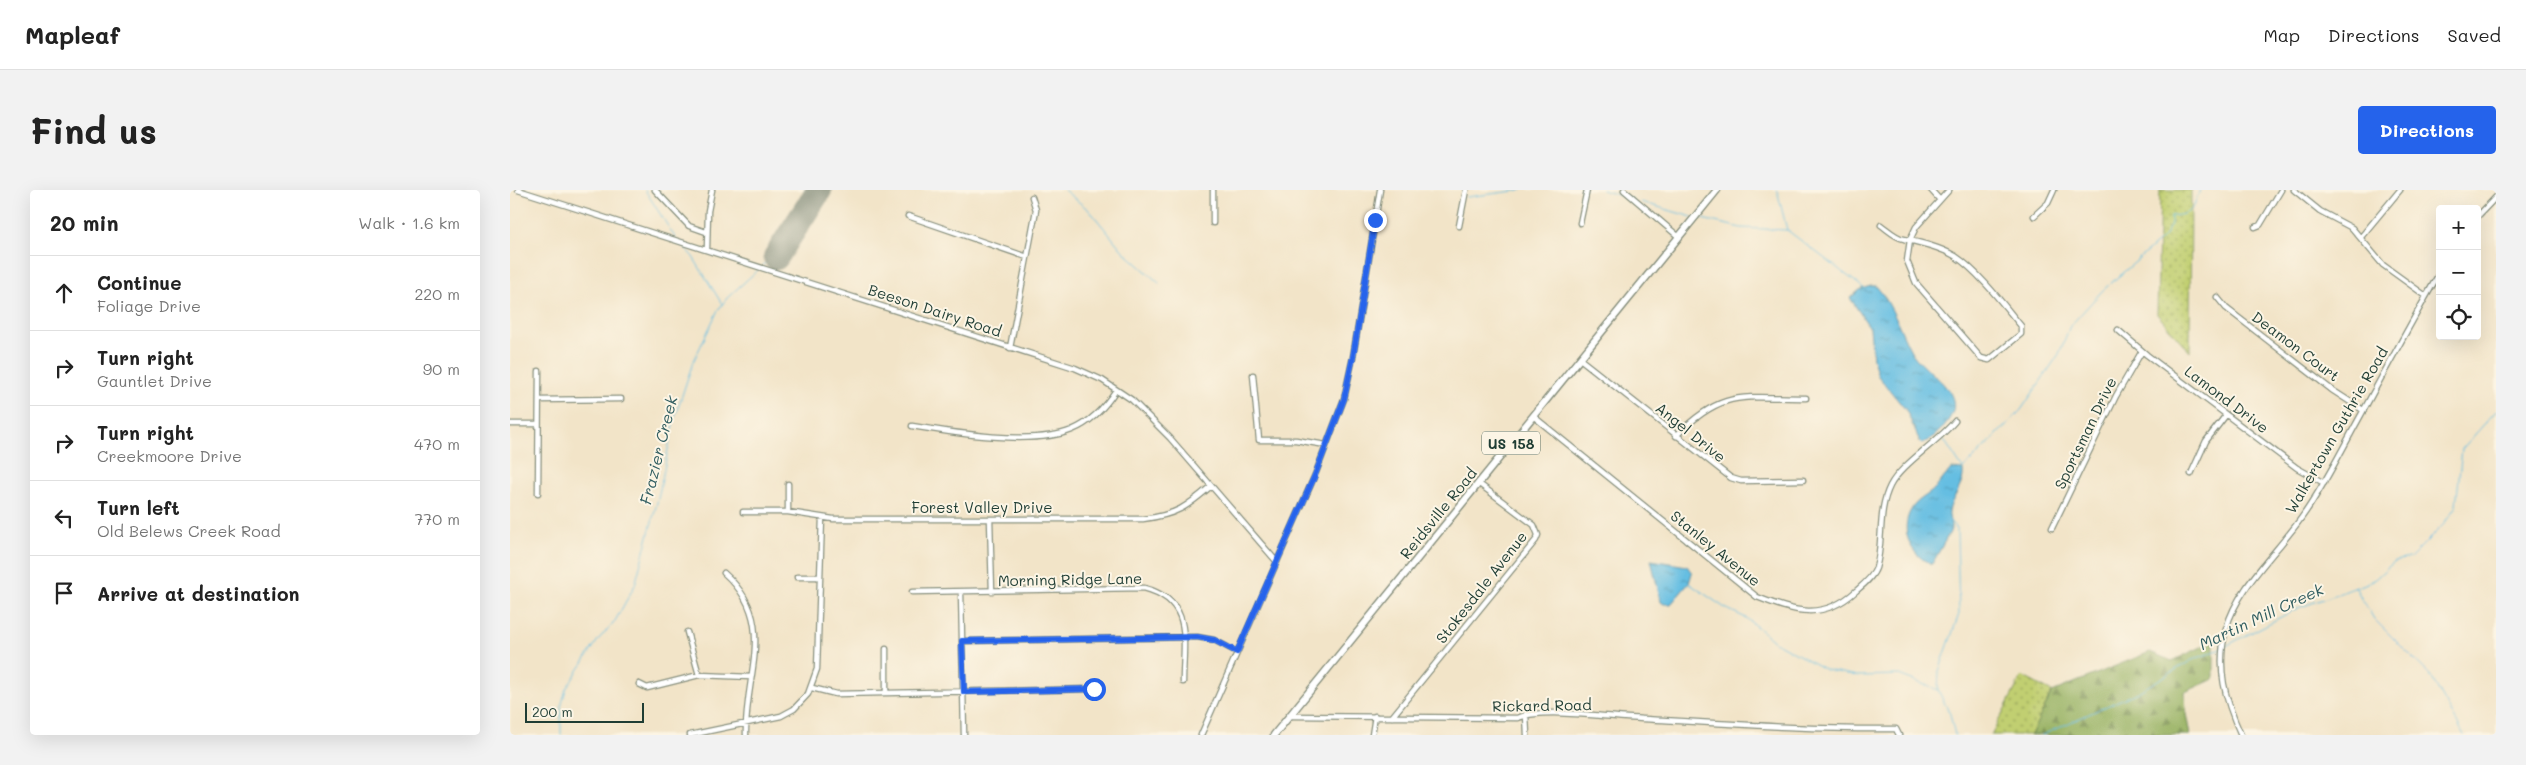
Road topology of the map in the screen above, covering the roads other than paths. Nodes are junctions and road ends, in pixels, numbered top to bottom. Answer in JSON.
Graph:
{"nodes":[{"id":1,"x":518,"y":190,"type":"edge"},
{"id":2,"x":655,"y":190,"type":"edge"},
{"id":3,"x":712,"y":190,"type":"edge"},
{"id":4,"x":1213,"y":190,"type":"edge"},
{"id":5,"x":1380,"y":190,"type":"edge"},
{"id":6,"x":1466,"y":190,"type":"edge"},
{"id":7,"x":1587,"y":190,"type":"edge"},
{"id":8,"x":1624,"y":190,"type":"edge"},
{"id":9,"x":1717,"y":190,"type":"edge"},
{"id":10,"x":1931,"y":190,"type":"edge"},
{"id":11,"x":1949,"y":190,"type":"edge"},
{"id":12,"x":2054,"y":190,"type":"edge"},
{"id":13,"x":2281,"y":190,"type":"edge"},
{"id":14,"x":2294,"y":190,"type":"edge"},
{"id":15,"x":2400,"y":190,"type":"edge"},
{"id":16,"x":1032,"y":197,"type":"dead end"},
{"id":17,"x":2496,"y":197,"type":"edge"},
{"id":18,"x":1939,"y":199,"type":"junction"},
{"id":19,"x":2481,"y":213,"type":"edge"},
{"id":20,"x":908,"y":216,"type":"dead end"},
{"id":21,"x":2034,"y":216,"type":"dead end"},
{"id":22,"x":1214,"y":223,"type":"dead end"},
{"id":23,"x":1580,"y":223,"type":"dead end"},
{"id":24,"x":1881,"y":225,"type":"dead end"},
{"id":25,"x":1459,"y":226,"type":"dead end"},
{"id":26,"x":2255,"y":227,"type":"dead end"},
{"id":27,"x":706,"y":232,"type":"junction"},
{"id":28,"x":2361,"y":237,"type":"junction"},
{"id":29,"x":1678,"y":238,"type":"junction"},
{"id":30,"x":1910,"y":240,"type":"junction"},
{"id":31,"x":707,"y":249,"type":"junction"},
{"id":32,"x":1027,"y":257,"type":"junction"},
{"id":33,"x":2436,"y":279,"type":"edge"},
{"id":34,"x":2426,"y":296,"type":"junction"},
{"id":35,"x":2218,"y":297,"type":"dead end"},
{"id":36,"x":2118,"y":330,"type":"dead end"},
{"id":37,"x":1010,"y":348,"type":"junction"},
{"id":38,"x":2142,"y":351,"type":"junction"},
{"id":39,"x":1580,"y":359,"type":"junction"},
{"id":40,"x":540,"y":371,"type":"dead end"},
{"id":41,"x":1252,"y":375,"type":"dead end"},
{"id":42,"x":1116,"y":390,"type":"junction"},
{"id":43,"x":1806,"y":398,"type":"dead end"},
{"id":44,"x":621,"y":399,"type":"dead end"},
{"id":45,"x":539,"y":400,"type":"junction"},
{"id":46,"x":2364,"y":410,"type":"junction"},
{"id":47,"x":2226,"y":415,"type":"junction"},
{"id":48,"x":1533,"y":416,"type":"junction"},
{"id":49,"x":1955,"y":421,"type":"dead end"},
{"id":50,"x":510,"y":424,"type":"edge"},
{"id":51,"x":538,"y":424,"type":"junction"},
{"id":52,"x":912,"y":426,"type":"dead end"},
{"id":53,"x":1676,"y":436,"type":"junction"},
{"id":54,"x":1326,"y":446,"type":"junction"},
{"id":55,"x":2191,"y":474,"type":"dead end"},
{"id":56,"x":1803,"y":480,"type":"dead end"},
{"id":57,"x":2324,"y":483,"type":"junction"},
{"id":58,"x":788,"y":484,"type":"dead end"},
{"id":59,"x":1478,"y":484,"type":"junction"},
{"id":60,"x":1211,"y":486,"type":"junction"},
{"id":61,"x":538,"y":493,"type":"dead end"},
{"id":62,"x":743,"y":512,"type":"dead end"},
{"id":63,"x":788,"y":512,"type":"junction"},
{"id":64,"x":822,"y":518,"type":"junction"},
{"id":65,"x":990,"y":519,"type":"junction"},
{"id":66,"x":2052,"y":528,"type":"dead end"},
{"id":67,"x":1277,"y":562,"type":"junction"},
{"id":68,"x":724,"y":573,"type":"dead end"},
{"id":69,"x":797,"y":577,"type":"dead end"},
{"id":70,"x":820,"y":577,"type":"junction"},
{"id":71,"x":912,"y":592,"type":"dead end"},
{"id":72,"x":961,"y":592,"type":"junction"},
{"id":73,"x":992,"y":592,"type":"junction"},
{"id":74,"x":687,"y":632,"type":"dead end"},
{"id":75,"x":1183,"y":638,"type":"junction"},
{"id":76,"x":962,"y":641,"type":"junction"},
{"id":77,"x":886,"y":649,"type":"dead end"},
{"id":78,"x":1237,"y":652,"type":"junction"},
{"id":79,"x":699,"y":675,"type":"junction"},
{"id":80,"x":751,"y":677,"type":"junction"},
{"id":81,"x":1183,"y":682,"type":"dead end"},
{"id":82,"x":639,"y":684,"type":"dead end"},
{"id":83,"x":812,"y":688,"type":"junction"},
{"id":84,"x":1094,"y":689,"type":"dead end"},
{"id":85,"x":886,"y":692,"type":"junction"},
{"id":86,"x":964,"y":692,"type":"junction"},
{"id":87,"x":1526,"y":714,"type":"junction"},
{"id":88,"x":1289,"y":716,"type":"junction"},
{"id":89,"x":1374,"y":716,"type":"junction"},
{"id":90,"x":1392,"y":717,"type":"junction"},
{"id":91,"x":746,"y":723,"type":"junction"},
{"id":92,"x":690,"y":735,"type":"edge"},
{"id":93,"x":746,"y":735,"type":"edge"},
{"id":94,"x":964,"y":735,"type":"edge"},
{"id":95,"x":1201,"y":735,"type":"edge"},
{"id":96,"x":1274,"y":735,"type":"edge"},
{"id":97,"x":1372,"y":735,"type":"edge"},
{"id":98,"x":1527,"y":735,"type":"edge"},
{"id":99,"x":1899,"y":735,"type":"edge"},
{"id":100,"x":2241,"y":735,"type":"edge"}],
"edges":[{"from":1,"to":31,"type":"street","name":"Beeson Dairy Road"},
{"from":2,"to":27,"type":"street"},
{"from":3,"to":27,"type":"street"},
{"from":4,"to":22,"type":"street"},
{"from":5,"to":54,"type":"street"},
{"from":6,"to":25,"type":"street"},
{"from":7,"to":23,"type":"street"},
{"from":8,"to":29,"type":"street"},
{"from":9,"to":29,"type":"highway","name":"Reidsville Road","number":"US 158"},
{"from":10,"to":18,"type":"street"},
{"from":11,"to":18,"type":"street"},
{"from":12,"to":21,"type":"street"},
{"from":13,"to":26,"type":"street"},
{"from":14,"to":28,"type":"street"},
{"from":15,"to":28,"type":"street"},
{"from":16,"to":32,"type":"street"},
{"from":17,"to":19,"type":"street"},
{"from":18,"to":30,"type":"street"},
{"from":20,"to":32,"type":"street"},
{"from":24,"to":30,"type":"street"},
{"from":27,"to":31,"type":"street"},
{"from":28,"to":34,"type":"street"},
{"from":29,"to":39,"type":"highway","name":"Reidsville Road","number":"US 158"},
{"from":30,"to":30,"type":"street"},
{"from":31,"to":37,"type":"street","name":"Beeson Dairy Road"},
{"from":32,"to":37,"type":"street"},
{"from":33,"to":34,"type":"street","name":"Walkertown Guthrie Road"},
{"from":34,"to":46,"type":"street","name":"Walkertown Guthrie Road"},
{"from":35,"to":46,"type":"street","name":"Deamon Court"},
{"from":36,"to":38,"type":"street","name":"Lamond Drive"},
{"from":37,"to":42,"type":"street","name":"Beeson Dairy Road"},
{"from":38,"to":47,"type":"street","name":"Lamond Drive"},
{"from":38,"to":66,"type":"street","name":"Sportsman Drive"},
{"from":39,"to":48,"type":"highway","name":"Reidsville Road","number":"US 158"},
{"from":39,"to":53,"type":"street","name":"Angel Drive"},
{"from":40,"to":45,"type":"street"},
{"from":41,"to":54,"type":"street"},
{"from":42,"to":52,"type":"street"},
{"from":42,"to":60,"type":"street","name":"Beeson Dairy Road"},
{"from":43,"to":53,"type":"street"},
{"from":44,"to":45,"type":"street"},
{"from":45,"to":51,"type":"street"},
{"from":46,"to":57,"type":"street","name":"Walkertown Guthrie Road"},
{"from":47,"to":55,"type":"street"},
{"from":47,"to":57,"type":"street","name":"Lamond Drive"},
{"from":48,"to":49,"type":"street","name":"Stanley Avenue"},
{"from":48,"to":59,"type":"highway","name":"Reidsville Road","number":"US 158"},
{"from":50,"to":51,"type":"street"},
{"from":51,"to":61,"type":"street"},
{"from":53,"to":56,"type":"street","name":"Angel Drive"},
{"from":54,"to":67,"type":"street"},
{"from":57,"to":100,"type":"street","name":"Walkertown Guthrie Road"},
{"from":58,"to":63,"type":"street"},
{"from":59,"to":88,"type":"highway","name":"Reidsville Road","number":"US 158"},
{"from":59,"to":90,"type":"street","name":"Stokesdale Avenue"},
{"from":60,"to":65,"type":"street","name":"Forest Valley Drive"},
{"from":60,"to":67,"type":"street","name":"Beeson Dairy Road"},
{"from":62,"to":63,"type":"street","name":"Forest Valley Drive"},
{"from":63,"to":64,"type":"street","name":"Forest Valley Drive"},
{"from":64,"to":65,"type":"street","name":"Forest Valley Drive"},
{"from":64,"to":70,"type":"street"},
{"from":65,"to":73,"type":"street"},
{"from":67,"to":78,"type":"street"},
{"from":68,"to":80,"type":"street"},
{"from":69,"to":70,"type":"street"},
{"from":70,"to":83,"type":"street"},
{"from":71,"to":72,"type":"street","name":"Morning Ridge Lane"},
{"from":72,"to":73,"type":"street","name":"Morning Ridge Lane"},
{"from":72,"to":76,"type":"street"},
{"from":73,"to":75,"type":"street","name":"Morning Ridge Lane"},
{"from":74,"to":79,"type":"street"},
{"from":75,"to":76,"type":"street"},
{"from":75,"to":78,"type":"street"},
{"from":75,"to":81,"type":"street","name":"Morning Ridge Lane"},
{"from":76,"to":86,"type":"street"},
{"from":77,"to":85,"type":"street"},
{"from":78,"to":95,"type":"street"},
{"from":79,"to":80,"type":"street"},
{"from":79,"to":82,"type":"street"},
{"from":80,"to":91,"type":"street"},
{"from":83,"to":85,"type":"street"},
{"from":83,"to":91,"type":"street"},
{"from":84,"to":86,"type":"street"},
{"from":85,"to":86,"type":"street"},
{"from":86,"to":94,"type":"street"},
{"from":87,"to":90,"type":"street","name":"Rickard Road"},
{"from":87,"to":98,"type":"street"},
{"from":87,"to":99,"type":"street","name":"Rickard Road"},
{"from":88,"to":89,"type":"street","name":"Rickard Road"},
{"from":88,"to":96,"type":"highway","name":"Reidsville Road","number":"US 158"},
{"from":89,"to":90,"type":"street","name":"Rickard Road"},
{"from":89,"to":97,"type":"street"},
{"from":91,"to":92,"type":"street"},
{"from":91,"to":93,"type":"street"}]}
